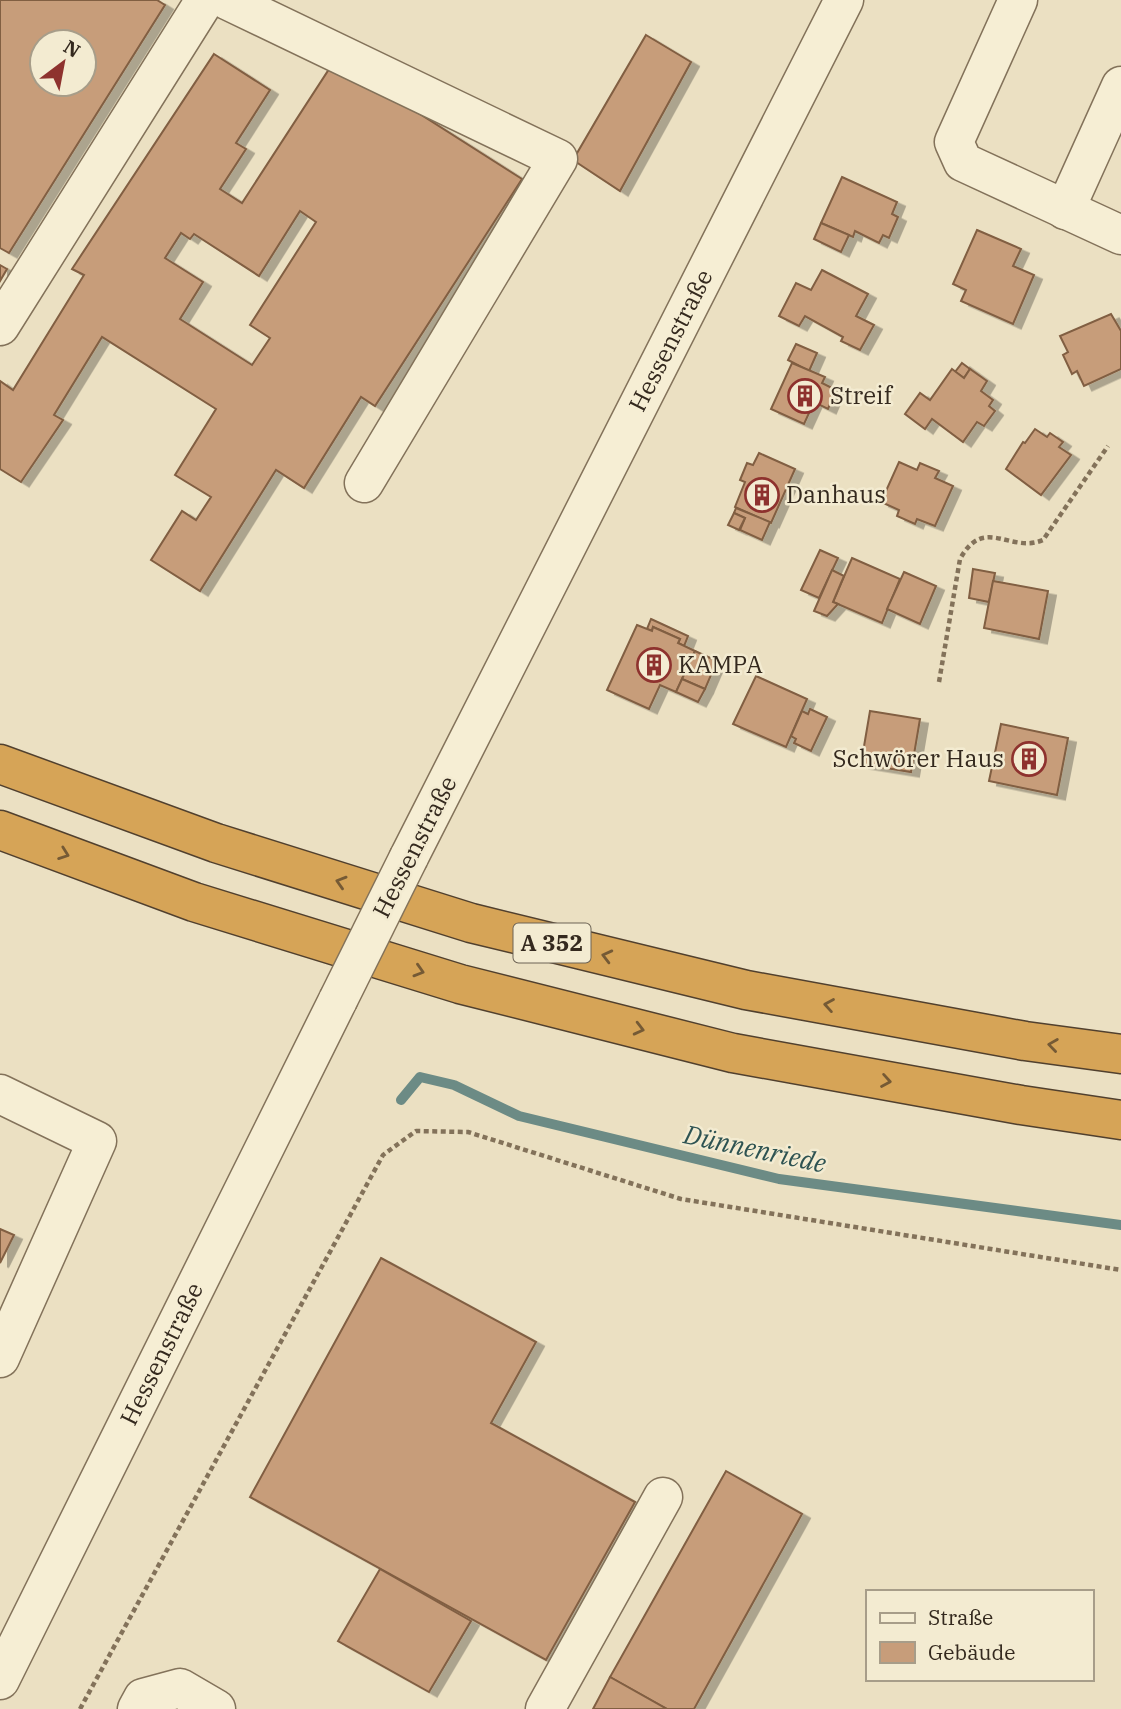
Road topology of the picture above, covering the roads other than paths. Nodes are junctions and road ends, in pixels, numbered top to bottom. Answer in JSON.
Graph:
{"nodes":[{"id":1,"x":205,"y":0,"type":"edge"},
{"id":2,"x":227,"y":0,"type":"edge"},
{"id":3,"x":1018,"y":0,"type":"edge"},
{"id":4,"x":842,"y":5,"type":"edge"},
{"id":5,"x":1121,"y":86,"type":"edge"},
{"id":6,"x":1065,"y":209,"type":"junction"},
{"id":7,"x":1121,"y":236,"type":"edge"},
{"id":8,"x":0,"y":326,"type":"edge"},
{"id":9,"x":364,"y":483,"type":"dead end"},
{"id":10,"x":0,"y":764,"type":"edge"},
{"id":11,"x":0,"y":830,"type":"edge"},
{"id":12,"x":1121,"y":1054,"type":"edge"},
{"id":13,"x":0,"y":1094,"type":"edge"},
{"id":14,"x":1121,"y":1119,"type":"edge"},
{"id":15,"x":0,"y":1358,"type":"edge"},
{"id":16,"x":663,"y":1497,"type":"dead end"},
{"id":17,"x":0,"y":1680,"type":"edge"},
{"id":18,"x":136,"y":1709,"type":"edge"},
{"id":19,"x":216,"y":1709,"type":"edge"},
{"id":20,"x":545,"y":1709,"type":"edge"}],
"edges":[{"from":1,"to":8,"type":"street"},
{"from":2,"to":9,"type":"street"},
{"from":3,"to":6,"type":"street"},
{"from":4,"to":17,"type":"street","name":"Hessenstraße","bridge":true},
{"from":5,"to":6,"type":"street"},
{"from":6,"to":7,"type":"street"},
{"from":12,"to":10,"type":"highway","number":"A 352","one_way":true},
{"from":11,"to":14,"type":"highway","number":"A 352","one_way":true},
{"from":13,"to":15,"type":"street"},
{"from":16,"to":20,"type":"street"},
{"from":18,"to":19,"type":"street"}]}
